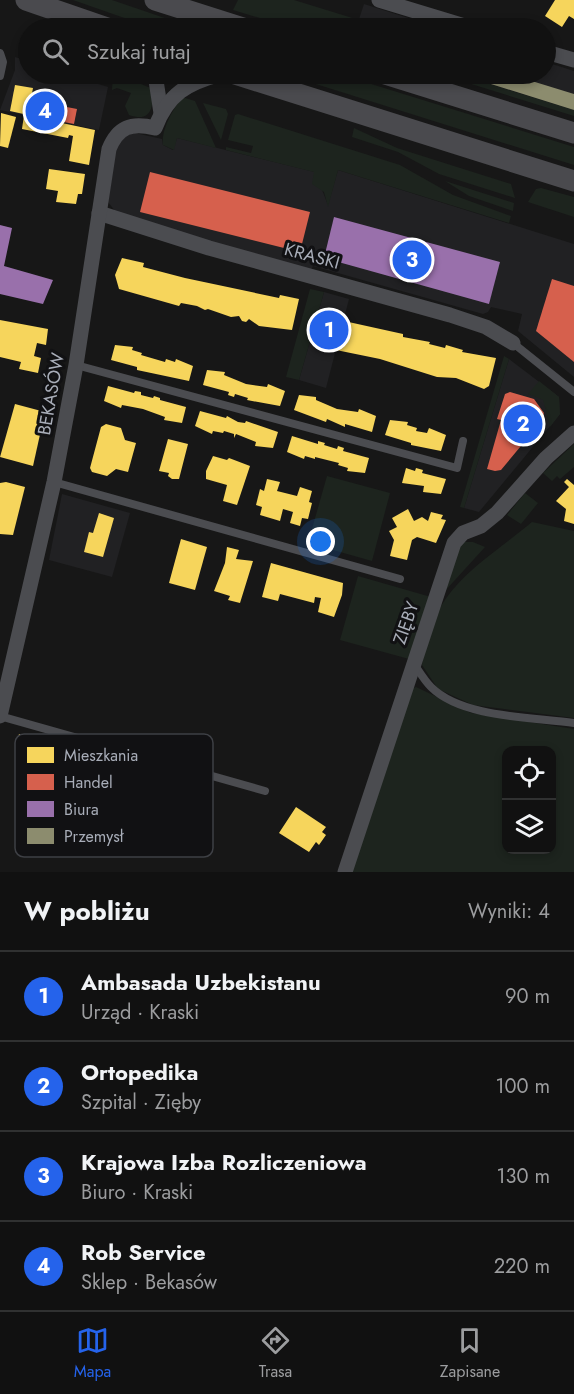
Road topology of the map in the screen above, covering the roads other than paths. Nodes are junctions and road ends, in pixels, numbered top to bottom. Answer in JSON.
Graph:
{"nodes":[{"id":1,"x":26,"y":0,"type":"edge"},
{"id":2,"x":155,"y":0,"type":"edge"},
{"id":3,"x":379,"y":0,"type":"edge"},
{"id":4,"x":78,"y":18,"type":"edge"},
{"id":5,"x":212,"y":18,"type":"edge"},
{"id":6,"x":438,"y":18,"type":"edge"},
{"id":7,"x":556,"y":54,"type":"edge"},
{"id":8,"x":1,"y":55,"type":"edge"},
{"id":9,"x":574,"y":60,"type":"edge"},
{"id":10,"x":0,"y":76,"type":"edge"},
{"id":11,"x":157,"y":84,"type":"edge"},
{"id":12,"x":191,"y":84,"type":"edge"},
{"id":13,"x":267,"y":84,"type":"edge"},
{"id":14,"x":417,"y":84,"type":"edge"},
{"id":15,"x":161,"y":113,"type":"junction"},
{"id":16,"x":574,"y":133,"type":"edge"},
{"id":17,"x":574,"y":181,"type":"edge"},
{"id":18,"x":99,"y":213,"type":"junction"},
{"id":19,"x":513,"y":343,"type":"joint"},
{"id":20,"x":76,"y":365,"type":"junction"},
{"id":21,"x":574,"y":392,"type":"edge"},
{"id":22,"x":574,"y":433,"type":"edge"},
{"id":23,"x":464,"y":441,"type":"dead end"},
{"id":24,"x":54,"y":482,"type":"junction"},
{"id":25,"x":400,"y":579,"type":"dead end"},
{"id":26,"x":413,"y":663,"type":"junction"},
{"id":27,"x":0,"y":716,"type":"edge"},
{"id":28,"x":574,"y":723,"type":"edge"},
{"id":29,"x":64,"y":734,"type":"edge"},
{"id":30,"x":213,"y":776,"type":"edge"},
{"id":31,"x":265,"y":791,"type":"dead end"},
{"id":32,"x":345,"y":872,"type":"edge"}],
"edges":[{"from":1,"to":4,"type":"main road"},
{"from":2,"to":5,"type":"main road"},
{"from":3,"to":6,"type":"street"},
{"from":7,"to":9,"type":"street"},
{"from":8,"to":10,"type":"lane"},
{"from":11,"to":15,"type":"street"},
{"from":12,"to":15,"type":"street","name":"BEKASÓW"},
{"from":13,"to":17,"type":"main road"},
{"from":14,"to":16,"type":"main road"},
{"from":15,"to":18,"type":"street","name":"BEKASÓW"},
{"from":18,"to":19,"type":"street","name":"KRASKI"},
{"from":18,"to":20,"type":"street","name":"BEKASÓW"},
{"from":19,"to":21,"type":"lane"},
{"from":20,"to":23,"type":"lane"},
{"from":20,"to":24,"type":"street","name":"BEKASÓW"},
{"from":22,"to":26,"type":"street","name":"ZIĘBY"},
{"from":24,"to":25,"type":"lane"},
{"from":24,"to":27,"type":"street","name":"BEKASÓW"},
{"from":26,"to":28,"type":"lane"},
{"from":26,"to":32,"type":"street","name":"ZIĘBY"},
{"from":27,"to":29,"type":"lane"},
{"from":30,"to":31,"type":"lane"}]}
